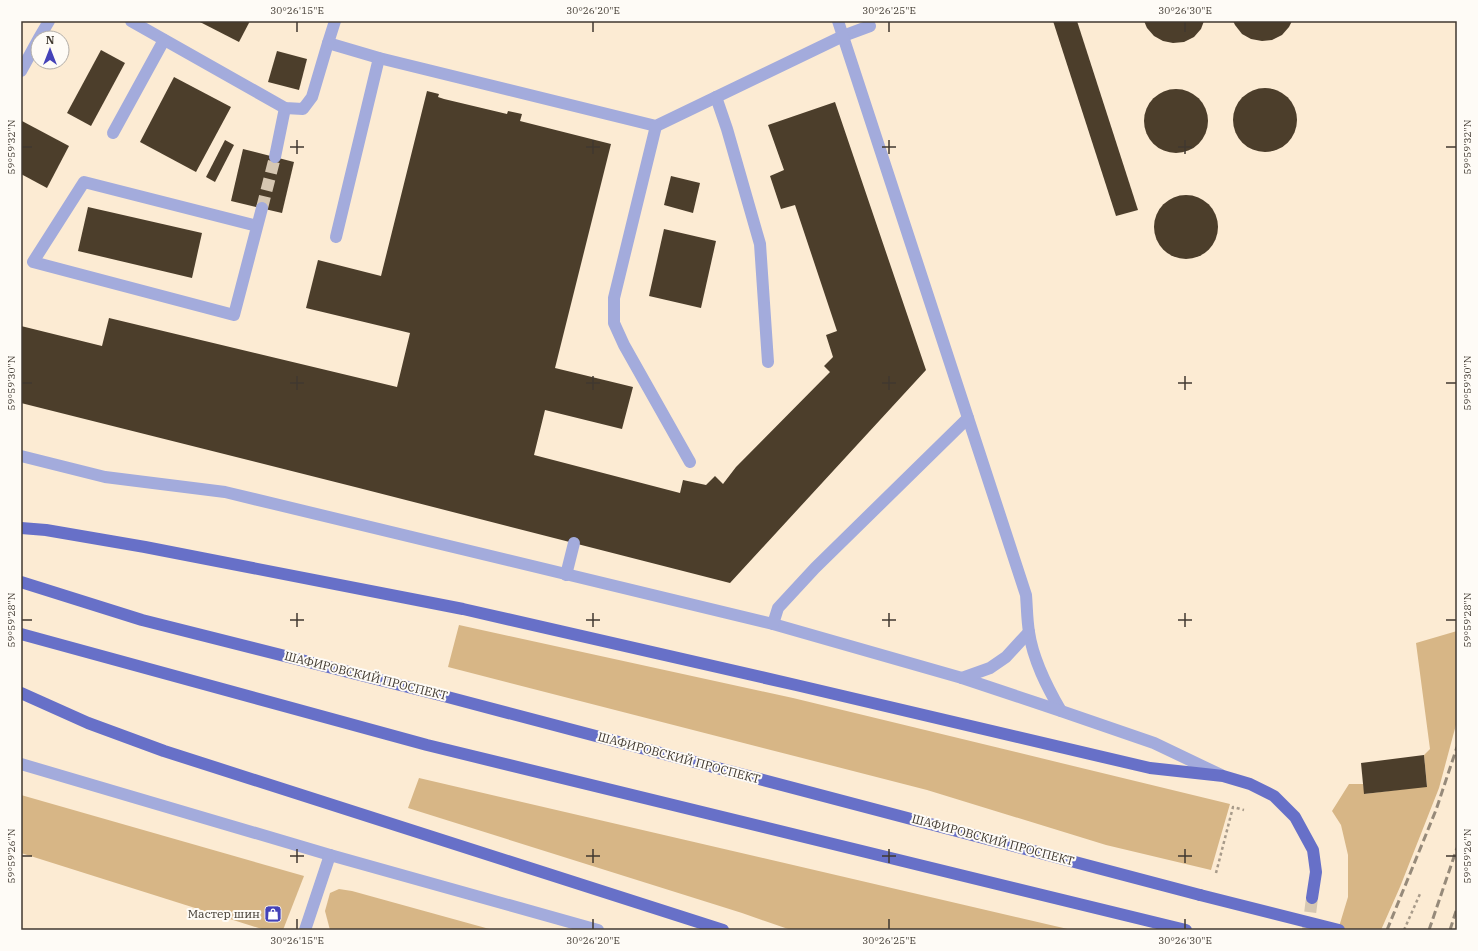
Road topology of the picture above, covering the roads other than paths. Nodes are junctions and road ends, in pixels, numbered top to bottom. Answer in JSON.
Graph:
{"nodes":[{"id":1,"x":49,"y":21,"type":"edge"},
{"id":2,"x":131,"y":21,"type":"edge"},
{"id":3,"x":335,"y":21,"type":"edge"},
{"id":4,"x":838,"y":21,"type":"edge"},
{"id":5,"x":870,"y":26,"type":"dead end"},
{"id":6,"x":44,"y":30,"type":"edge"},
{"id":7,"x":843,"y":36,"type":"junction"},
{"id":8,"x":164,"y":40,"type":"junction"},
{"id":9,"x":328,"y":43,"type":"junction"},
{"id":10,"x":30,"y":55,"type":"edge"},
{"id":11,"x":379,"y":58,"type":"junction"},
{"id":12,"x":21,"y":71,"type":"edge"},
{"id":13,"x":716,"y":97,"type":"junction"},
{"id":14,"x":285,"y":108,"type":"junction"},
{"id":15,"x":656,"y":126,"type":"junction"},
{"id":16,"x":113,"y":133,"type":"dead end"},
{"id":17,"x":275,"y":157,"type":"tunnel mouth"},
{"id":18,"x":262,"y":208,"type":"tunnel mouth"},
{"id":19,"x":257,"y":226,"type":"junction"},
{"id":20,"x":336,"y":237,"type":"dead end"},
{"id":21,"x":768,"y":362,"type":"dead end"},
{"id":22,"x":968,"y":418,"type":"junction"},
{"id":23,"x":21,"y":456,"type":"edge"},
{"id":24,"x":690,"y":462,"type":"dead end"},
{"id":25,"x":21,"y":528,"type":"edge"},
{"id":26,"x":574,"y":543,"type":"dead end"},
{"id":27,"x":566,"y":575,"type":"junction"},
{"id":28,"x":21,"y":582,"type":"edge"},
{"id":29,"x":773,"y":624,"type":"junction"},
{"id":30,"x":1029,"y":632,"type":"junction"},
{"id":31,"x":21,"y":634,"type":"edge"},
{"id":32,"x":962,"y":678,"type":"junction"},
{"id":33,"x":21,"y":693,"type":"edge"},
{"id":34,"x":1061,"y":711,"type":"junction"},
{"id":35,"x":21,"y":764,"type":"edge"},
{"id":36,"x":1224,"y":776,"type":"junction"},
{"id":37,"x":330,"y":856,"type":"junction"},
{"id":38,"x":1312,"y":898,"type":"tunnel mouth"},
{"id":39,"x":305,"y":930,"type":"edge"},
{"id":40,"x":598,"y":930,"type":"edge"},
{"id":41,"x":722,"y":930,"type":"edge"},
{"id":42,"x":1186,"y":930,"type":"edge"},
{"id":43,"x":1339,"y":930,"type":"edge"}],
"edges":[{"from":1,"to":6,"type":"street"},
{"from":2,"to":8,"type":"street"},
{"from":3,"to":9,"type":"street"},
{"from":4,"to":7,"type":"street"},
{"from":5,"to":7,"type":"street"},
{"from":7,"to":13,"type":"street"},
{"from":7,"to":22,"type":"street"},
{"from":8,"to":14,"type":"street"},
{"from":8,"to":16,"type":"street"},
{"from":9,"to":11,"type":"street"},
{"from":9,"to":14,"type":"street"},
{"from":10,"to":12,"type":"street"},
{"from":11,"to":15,"type":"street"},
{"from":11,"to":20,"type":"street"},
{"from":13,"to":15,"type":"street"},
{"from":13,"to":21,"type":"street"},
{"from":14,"to":17,"type":"street"},
{"from":15,"to":24,"type":"street"},
{"from":18,"to":19,"type":"street"},
{"from":19,"to":19,"type":"street"},
{"from":22,"to":29,"type":"street"},
{"from":22,"to":30,"type":"street"},
{"from":23,"to":27,"type":"street"},
{"from":25,"to":36,"type":"main road"},
{"from":26,"to":27,"type":"street"},
{"from":27,"to":29,"type":"street"},
{"from":28,"to":43,"type":"main road","name":"ШАФИРОВСКИЙ ПРОСПЕКТ","bridge":true},
{"from":29,"to":32,"type":"street"},
{"from":30,"to":32,"type":"street"},
{"from":30,"to":34,"type":"street"},
{"from":31,"to":42,"type":"main road"},
{"from":32,"to":34,"type":"street"},
{"from":33,"to":41,"type":"main road"},
{"from":34,"to":36,"type":"street"},
{"from":35,"to":37,"type":"street"},
{"from":36,"to":38,"type":"main road"},
{"from":37,"to":39,"type":"street"},
{"from":37,"to":40,"type":"street"}]}
